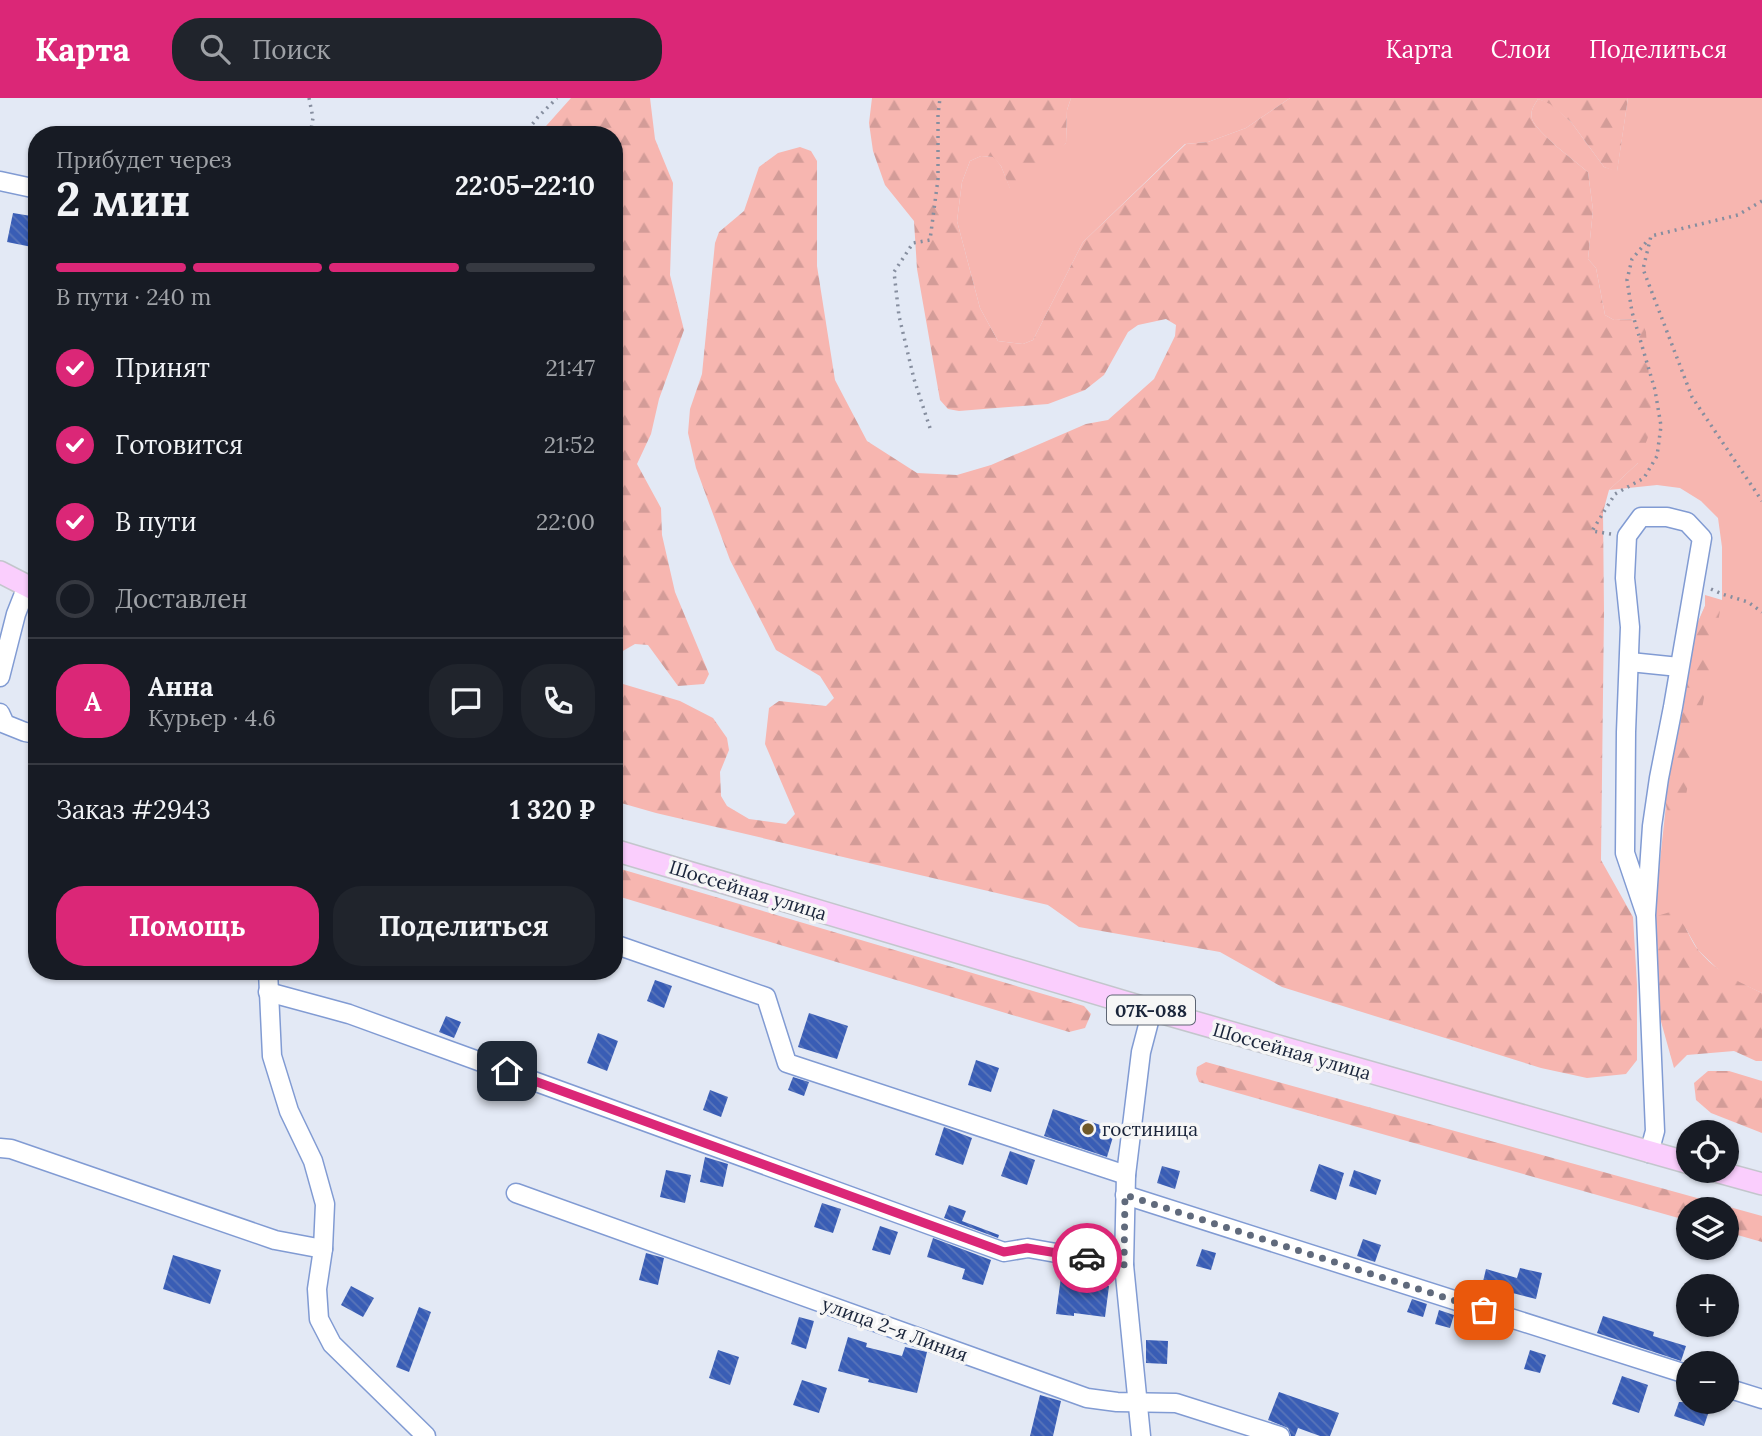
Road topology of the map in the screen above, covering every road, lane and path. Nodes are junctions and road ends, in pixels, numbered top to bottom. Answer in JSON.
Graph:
{"nodes":[{"id":1,"x":309,"y":98,"type":"edge"},
{"id":2,"x":557,"y":98,"type":"edge"},
{"id":3,"x":940,"y":98,"type":"edge"},
{"id":4,"x":312,"y":126,"type":"edge"},
{"id":5,"x":531,"y":126,"type":"edge"},
{"id":6,"x":0,"y":181,"type":"edge"},
{"id":7,"x":28,"y":187,"type":"edge"},
{"id":8,"x":1762,"y":201,"type":"edge"},
{"id":9,"x":1651,"y":236,"type":"junction"},
{"id":10,"x":930,"y":428,"type":"dead end"},
{"id":11,"x":1762,"y":501,"type":"edge"},
{"id":12,"x":1628,"y":536,"type":"junction"},
{"id":13,"x":0,"y":572,"type":"edge"},
{"id":14,"x":1696,"y":581,"type":"junction"},
{"id":15,"x":28,"y":586,"type":"edge"},
{"id":16,"x":28,"y":594,"type":"edge"},
{"id":17,"x":1762,"y":612,"type":"edge"},
{"id":18,"x":1630,"y":662,"type":"junction"},
{"id":19,"x":1679,"y":667,"type":"junction"},
{"id":20,"x":0,"y":677,"type":"edge"},
{"id":21,"x":0,"y":713,"type":"edge"},
{"id":22,"x":28,"y":732,"type":"edge"},
{"id":23,"x":623,"y":853,"type":"edge"},
{"id":24,"x":1646,"y":915,"type":"junction"},
{"id":25,"x":623,"y":947,"type":"edge"},
{"id":26,"x":268,"y":980,"type":"edge"},
{"id":27,"x":268,"y":992,"type":"junction"},
{"id":28,"x":1152,"y":1010,"type":"junction"},
{"id":29,"x":0,"y":1148,"type":"edge"},
{"id":30,"x":1650,"y":1153,"type":"junction"},
{"id":31,"x":1676,"y":1160,"type":"edge"},
{"id":32,"x":1126,"y":1175,"type":"junction"},
{"id":33,"x":1739,"y":1178,"type":"edge"},
{"id":34,"x":1762,"y":1184,"type":"edge"},
{"id":35,"x":516,"y":1193,"type":"dead end"},
{"id":36,"x":1125,"y":1195,"type":"junction"},
{"id":37,"x":323,"y":1249,"type":"junction"},
{"id":38,"x":1124,"y":1265,"type":"junction"},
{"id":39,"x":1676,"y":1371,"type":"edge"},
{"id":40,"x":1739,"y":1392,"type":"edge"},
{"id":41,"x":1762,"y":1399,"type":"edge"},
{"id":42,"x":1137,"y":1402,"type":"junction"},
{"id":43,"x":426,"y":1436,"type":"edge"},
{"id":44,"x":1141,"y":1436,"type":"edge"},
{"id":45,"x":1280,"y":1436,"type":"edge"}],
"edges":[{"from":1,"to":4,"type":"path"},
{"from":2,"to":5,"type":"path"},
{"from":3,"to":10,"type":"path"},
{"from":6,"to":7,"type":"street"},
{"from":8,"to":9,"type":"path"},
{"from":9,"to":11,"type":"path"},
{"from":9,"to":12,"type":"path"},
{"from":12,"to":14,"type":"street"},
{"from":12,"to":18,"type":"street"},
{"from":13,"to":15,"type":"main road"},
{"from":14,"to":17,"type":"path"},
{"from":14,"to":19,"type":"street"},
{"from":16,"to":20,"type":"street"},
{"from":18,"to":19,"type":"street"},
{"from":18,"to":24,"type":"street"},
{"from":19,"to":24,"type":"street"},
{"from":21,"to":22,"type":"street"},
{"from":23,"to":28,"type":"main road","name":"Шоссейная улица","number":"07К-088"},
{"from":24,"to":30,"type":"street"},
{"from":25,"to":32,"type":"street"},
{"from":26,"to":27,"type":"street"},
{"from":27,"to":37,"type":"street"},
{"from":27,"to":38,"type":"street"},
{"from":28,"to":30,"type":"main road","name":"Шоссейная улица","number":"07К-088"},
{"from":28,"to":32,"type":"street"},
{"from":29,"to":37,"type":"street"},
{"from":30,"to":31,"type":"main road","name":"Шоссейная улица","number":"07К-088"},
{"from":32,"to":36,"type":"street"},
{"from":33,"to":34,"type":"main road"},
{"from":35,"to":42,"type":"street","name":"улица 2-я Линия"},
{"from":36,"to":38,"type":"street"},
{"from":36,"to":39,"type":"street"},
{"from":37,"to":43,"type":"street"},
{"from":38,"to":42,"type":"street"},
{"from":40,"to":41,"type":"street"},
{"from":42,"to":44,"type":"street"},
{"from":42,"to":45,"type":"street","name":"улица 2-я Линия"}]}
